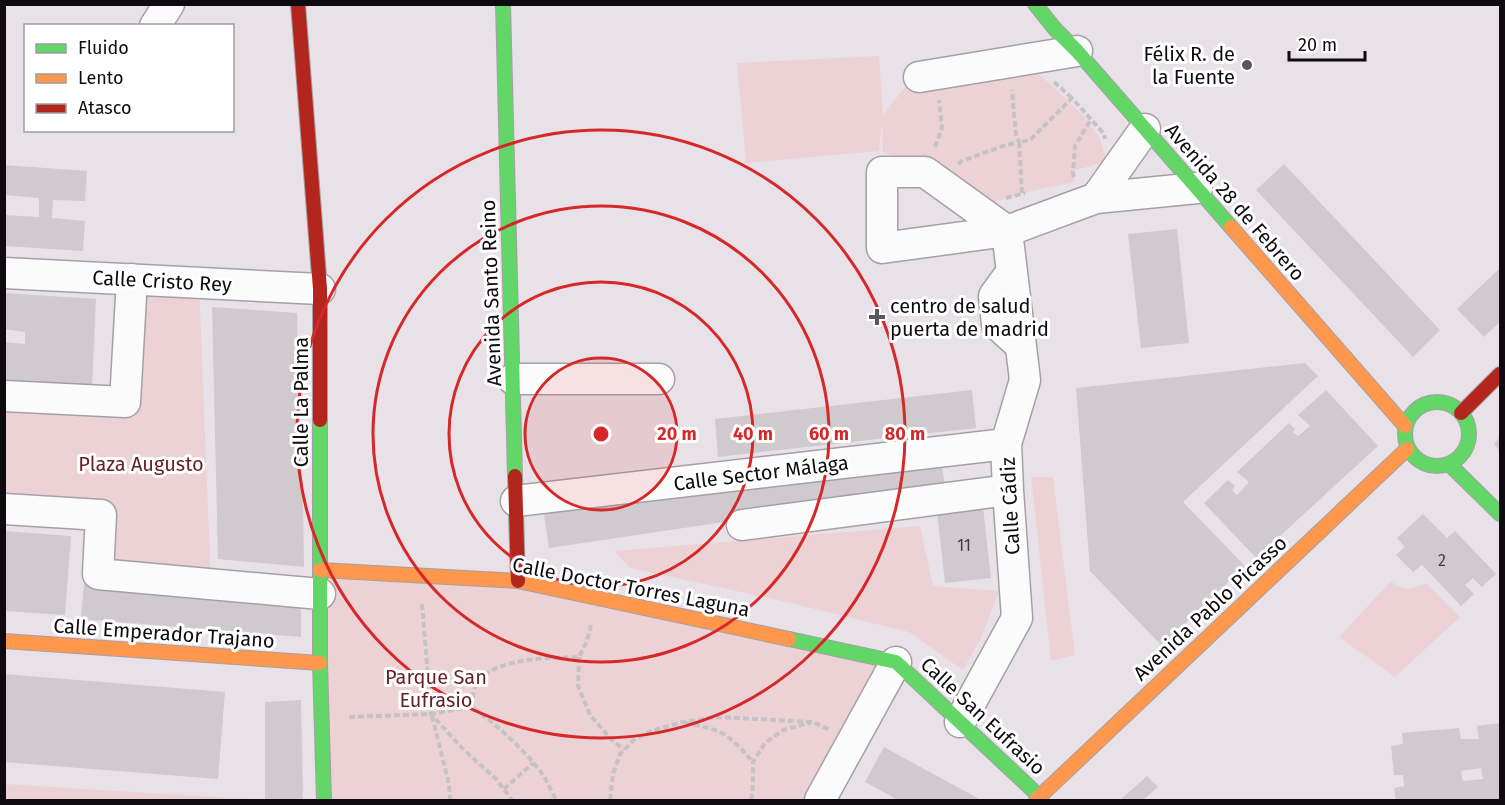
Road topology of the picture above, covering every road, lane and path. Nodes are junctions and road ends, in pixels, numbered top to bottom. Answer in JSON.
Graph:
{"nodes":[{"id":1,"x":170,"y":4,"type":"edge"},
{"id":2,"x":298,"y":4,"type":"edge"},
{"id":3,"x":502,"y":4,"type":"edge"},
{"id":4,"x":1035,"y":4,"type":"edge"},
{"id":5,"x":156,"y":24,"type":"edge"},
{"id":6,"x":1077,"y":51,"type":"junction"},
{"id":7,"x":1052,"y":80,"type":"dead end"},
{"id":8,"x":928,"y":86,"type":"joint"},
{"id":9,"x":1012,"y":90,"type":"dead end"},
{"id":10,"x":1072,"y":98,"type":"junction"},
{"id":11,"x":1091,"y":119,"type":"junction"},
{"id":12,"x":1145,"y":129,"type":"junction"},
{"id":13,"x":1019,"y":142,"type":"junction"},
{"id":14,"x":1105,"y":145,"type":"dead end"},
{"id":15,"x":932,"y":154,"type":"dead end"},
{"id":16,"x":953,"y":167,"type":"dead end"},
{"id":17,"x":1197,"y":188,"type":"junction"},
{"id":18,"x":1086,"y":190,"type":"junction"},
{"id":19,"x":1023,"y":193,"type":"dead end"},
{"id":20,"x":4,"y":273,"type":"edge"},
{"id":21,"x":132,"y":279,"type":"junction"},
{"id":22,"x":321,"y":289,"type":"junction"},
{"id":23,"x":1500,"y":374,"type":"edge"},
{"id":24,"x":513,"y":379,"type":"junction"},
{"id":25,"x":659,"y":379,"type":"dead end"},
{"id":26,"x":4,"y":396,"type":"edge"},
{"id":27,"x":1461,"y":413,"type":"junction"},
{"id":28,"x":1006,"y":444,"type":"junction"},
{"id":29,"x":1401,"y":445,"type":"junction"},
{"id":30,"x":1449,"y":464,"type":"junction"},
{"id":31,"x":1008,"y":490,"type":"junction"},
{"id":32,"x":516,"y":501,"type":"junction"},
{"id":33,"x":4,"y":509,"type":"edge"},
{"id":34,"x":1500,"y":514,"type":"edge"},
{"id":35,"x":742,"y":525,"type":"dead end"},
{"id":36,"x":420,"y":576,"type":"junction"},
{"id":37,"x":518,"y":581,"type":"junction"},
{"id":38,"x":321,"y":582,"type":"junction"},
{"id":39,"x":597,"y":598,"type":"junction"},
{"id":40,"x":4,"y":641,"type":"edge"},
{"id":41,"x":579,"y":657,"type":"junction"},
{"id":42,"x":896,"y":662,"type":"junction"},
{"id":43,"x":321,"y":663,"type":"junction"},
{"id":44,"x":471,"y":707,"type":"junction"},
{"id":45,"x":431,"y":714,"type":"junction"},
{"id":46,"x":322,"y":718,"type":"junction"},
{"id":47,"x":682,"y":722,"type":"junction"},
{"id":48,"x":960,"y":722,"type":"junction"},
{"id":49,"x":624,"y":750,"type":"junction"},
{"id":50,"x":753,"y":762,"type":"junction"},
{"id":51,"x":533,"y":764,"type":"junction"},
{"id":52,"x":504,"y":789,"type":"junction"},
{"id":53,"x":1037,"y":798,"type":"edge"},
{"id":54,"x":324,"y":801,"type":"edge"},
{"id":55,"x":450,"y":801,"type":"edge"},
{"id":56,"x":512,"y":801,"type":"edge"},
{"id":57,"x":556,"y":801,"type":"edge"},
{"id":58,"x":610,"y":801,"type":"edge"},
{"id":59,"x":751,"y":801,"type":"edge"},
{"id":60,"x":820,"y":801,"type":"edge"}],
"edges":[{"from":1,"to":5,"type":"street"},
{"from":2,"to":22,"type":"street","name":"Calle La Palma"},
{"from":3,"to":24,"type":"street","name":"Avenida Santo Reino"},
{"from":4,"to":6,"type":"street","name":"Avenida 28 de Febrero"},
{"from":6,"to":8,"type":"street"},
{"from":6,"to":12,"type":"street","name":"Avenida 28 de Febrero"},
{"from":7,"to":10,"type":"path"},
{"from":8,"to":15,"type":"path"},
{"from":9,"to":13,"type":"path"},
{"from":10,"to":11,"type":"path"},
{"from":10,"to":13,"type":"path"},
{"from":11,"to":14,"type":"path"},
{"from":11,"to":18,"type":"path"},
{"from":12,"to":17,"type":"street","name":"Avenida 28 de Febrero"},
{"from":12,"to":18,"type":"street"},
{"from":13,"to":16,"type":"path"},
{"from":13,"to":19,"type":"path"},
{"from":17,"to":18,"type":"street","name":"Calle Cádiz"},
{"from":17,"to":29,"type":"street","name":"Avenida 28 de Febrero"},
{"from":18,"to":28,"type":"street","name":"Calle Cádiz"},
{"from":20,"to":21,"type":"street","name":"Calle Cristo Rey"},
{"from":21,"to":22,"type":"street","name":"Calle Cristo Rey"},
{"from":21,"to":26,"type":"street"},
{"from":22,"to":38,"type":"street","name":"Calle La Palma"},
{"from":23,"to":27,"type":"street"},
{"from":24,"to":25,"type":"street"},
{"from":24,"to":32,"type":"street","name":"Avenida Santo Reino"},
{"from":27,"to":29,"type":"street"},
{"from":27,"to":30,"type":"street"},
{"from":28,"to":31,"type":"street","name":"Calle Cádiz"},
{"from":28,"to":32,"type":"street","name":"Calle Sector Málaga"},
{"from":29,"to":30,"type":"street"},
{"from":29,"to":53,"type":"street","name":"Avenida Pablo Picasso"},
{"from":30,"to":34,"type":"street"},
{"from":31,"to":35,"type":"street"},
{"from":31,"to":48,"type":"street","name":"Calle Cádiz"},
{"from":32,"to":37,"type":"street","name":"Avenida Santo Reino"},
{"from":33,"to":38,"type":"street"},
{"from":36,"to":37,"type":"street","name":"Calle Doctor Torres Laguna"},
{"from":36,"to":38,"type":"street","name":"Calle Doctor Torres Laguna"},
{"from":36,"to":45,"type":"path"},
{"from":37,"to":39,"type":"street","name":"Calle Doctor Torres Laguna"},
{"from":38,"to":43,"type":"street","name":"Calle La Palma"},
{"from":39,"to":41,"type":"path"},
{"from":39,"to":42,"type":"street","name":"Calle Doctor Torres Laguna"},
{"from":40,"to":43,"type":"street","name":"Calle Emperador Trajano"},
{"from":41,"to":44,"type":"path"},
{"from":41,"to":49,"type":"path"},
{"from":42,"to":48,"type":"street","name":"Calle San Eufrasio"},
{"from":42,"to":60,"type":"street"},
{"from":43,"to":46,"type":"street","name":"Calle La Palma"},
{"from":44,"to":45,"type":"path"},
{"from":44,"to":51,"type":"path"},
{"from":45,"to":46,"type":"path"},
{"from":45,"to":52,"type":"path"},
{"from":45,"to":55,"type":"path"},
{"from":46,"to":54,"type":"street","name":"Calle La Palma"},
{"from":47,"to":49,"type":"path"},
{"from":47,"to":50,"type":"path"},
{"from":47,"to":50,"type":"path"},
{"from":48,"to":53,"type":"street","name":"Calle San Eufrasio"},
{"from":49,"to":58,"type":"path"},
{"from":50,"to":59,"type":"path"},
{"from":51,"to":52,"type":"path"},
{"from":51,"to":57,"type":"path"},
{"from":52,"to":56,"type":"path"}]}
